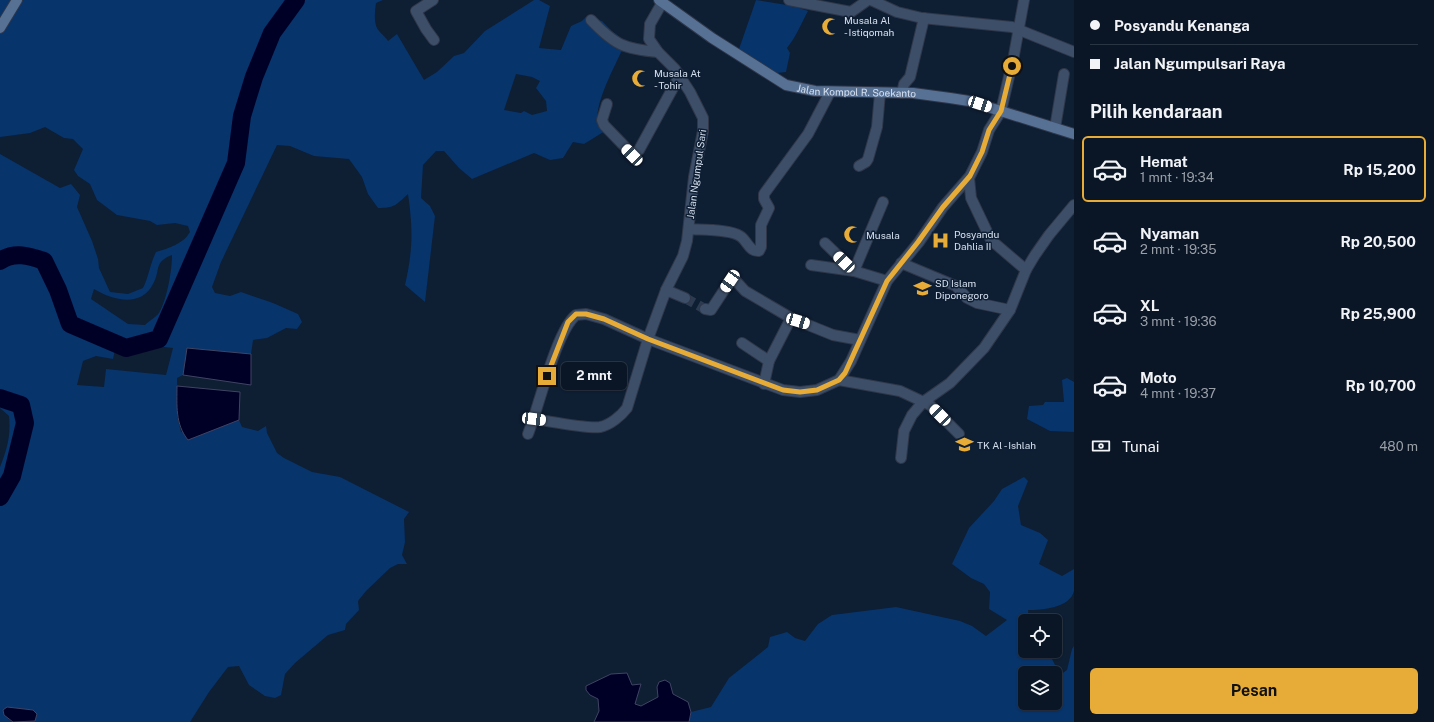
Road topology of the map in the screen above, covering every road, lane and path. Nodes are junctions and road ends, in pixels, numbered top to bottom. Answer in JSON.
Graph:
{"nodes":[{"id":1,"x":17,"y":0,"type":"edge"},
{"id":2,"x":433,"y":0,"type":"edge"},
{"id":3,"x":789,"y":0,"type":"edge"},
{"id":4,"x":868,"y":0,"type":"edge"},
{"id":5,"x":871,"y":0,"type":"edge"},
{"id":6,"x":1024,"y":0,"type":"edge"},
{"id":7,"x":660,"y":1,"type":"edge"},
{"id":8,"x":924,"y":18,"type":"junction"},
{"id":9,"x":591,"y":20,"type":"dead end"},
{"id":10,"x":0,"y":28,"type":"edge"},
{"id":11,"x":1018,"y":30,"type":"junction"},
{"id":12,"x":434,"y":40,"type":"dead end"},
{"id":13,"x":658,"y":52,"type":"junction"},
{"id":14,"x":1074,"y":52,"type":"edge"},
{"id":15,"x":1064,"y":74,"type":"dead end"},
{"id":16,"x":680,"y":75,"type":"junction"},
{"id":17,"x":830,"y":92,"type":"junction"},
{"id":18,"x":880,"y":93,"type":"junction"},
{"id":19,"x":902,"y":93,"type":"junction"},
{"id":20,"x":607,"y":104,"type":"dead end"},
{"id":21,"x":1001,"y":111,"type":"junction"},
{"id":22,"x":1055,"y":128,"type":"junction"},
{"id":23,"x":1074,"y":134,"type":"edge"},
{"id":24,"x":859,"y":166,"type":"dead end"},
{"id":25,"x":969,"y":178,"type":"junction"},
{"id":26,"x":883,"y":202,"type":"dead end"},
{"id":27,"x":1074,"y":205,"type":"edge"},
{"id":28,"x":689,"y":229,"type":"junction"},
{"id":29,"x":825,"y":243,"type":"dead end"},
{"id":30,"x":901,"y":264,"type":"junction"},
{"id":31,"x":811,"y":266,"type":"dead end"},
{"id":32,"x":1026,"y":270,"type":"junction"},
{"id":33,"x":854,"y":271,"type":"junction"},
{"id":34,"x":887,"y":281,"type":"junction"},
{"id":35,"x":666,"y":290,"type":"junction"},
{"id":36,"x":685,"y":298,"type":"tunnel mouth"},
{"id":37,"x":705,"y":309,"type":"dead end"},
{"id":38,"x":1010,"y":310,"type":"junction"},
{"id":39,"x":791,"y":318,"type":"junction"},
{"id":40,"x":648,"y":339,"type":"junction"},
{"id":41,"x":860,"y":340,"type":"junction"},
{"id":42,"x":742,"y":343,"type":"dead end"},
{"id":43,"x":769,"y":361,"type":"junction"},
{"id":44,"x":839,"y":380,"type":"junction"},
{"id":45,"x":764,"y":384,"type":"junction"},
{"id":46,"x":923,"y":402,"type":"junction"},
{"id":47,"x":534,"y":419,"type":"junction"},
{"id":48,"x":528,"y":434,"type":"dead end"},
{"id":49,"x":959,"y":434,"type":"dead end"},
{"id":50,"x":901,"y":458,"type":"dead end"}],
"edges":[{"from":1,"to":10,"type":"main road"},
{"from":2,"to":12,"type":"street"},
{"from":3,"to":4,"type":"street"},
{"from":5,"to":8,"type":"street"},
{"from":6,"to":11,"type":"street"},
{"from":7,"to":13,"type":"street","name":"Jalan Ngumpul Sari"},
{"from":7,"to":17,"type":"main road","name":"Jalan Kompol R. Soekanto"},
{"from":8,"to":11,"type":"street"},
{"from":8,"to":19,"type":"street"},
{"from":9,"to":13,"type":"street"},
{"from":11,"to":14,"type":"street"},
{"from":11,"to":21,"type":"street"},
{"from":13,"to":16,"type":"street","name":"Jalan Ngumpul Sari"},
{"from":15,"to":22,"type":"street"},
{"from":16,"to":20,"type":"street"},
{"from":16,"to":28,"type":"street","name":"Jalan Ngumpul Sari"},
{"from":17,"to":18,"type":"main road","name":"Jalan Kompol R. Soekanto"},
{"from":17,"to":28,"type":"street"},
{"from":18,"to":19,"type":"main road","name":"Jalan Kompol R. Soekanto"},
{"from":18,"to":24,"type":"street"},
{"from":19,"to":21,"type":"main road","name":"Jalan Kompol R. Soekanto"},
{"from":21,"to":22,"type":"main road","name":"Jalan Kompol R. Soekanto"},
{"from":21,"to":25,"type":"street"},
{"from":22,"to":23,"type":"main road","name":"Jalan Kompol R. Soekanto"},
{"from":25,"to":30,"type":"street"},
{"from":25,"to":32,"type":"street"},
{"from":26,"to":33,"type":"street"},
{"from":27,"to":32,"type":"street"},
{"from":28,"to":35,"type":"street","name":"Jalan Ngumpul Sari"},
{"from":29,"to":33,"type":"street"},
{"from":30,"to":34,"type":"street"},
{"from":30,"to":38,"type":"street"},
{"from":31,"to":33,"type":"street"},
{"from":32,"to":38,"type":"street"},
{"from":33,"to":34,"type":"street"},
{"from":34,"to":41,"type":"street"},
{"from":35,"to":36,"type":"street"},
{"from":35,"to":40,"type":"street","name":"Jalan Ngumpul Sari"},
{"from":37,"to":39,"type":"street"},
{"from":38,"to":46,"type":"street"},
{"from":39,"to":41,"type":"street"},
{"from":39,"to":43,"type":"street"},
{"from":40,"to":45,"type":"street"},
{"from":40,"to":47,"type":"street","name":"Jalan Ngumpul Sari"},
{"from":40,"to":47,"type":"street"},
{"from":41,"to":44,"type":"street"},
{"from":42,"to":43,"type":"street"},
{"from":43,"to":45,"type":"street"},
{"from":44,"to":45,"type":"street"},
{"from":44,"to":46,"type":"street"},
{"from":46,"to":49,"type":"street"},
{"from":46,"to":50,"type":"street"},
{"from":47,"to":48,"type":"street"}]}
